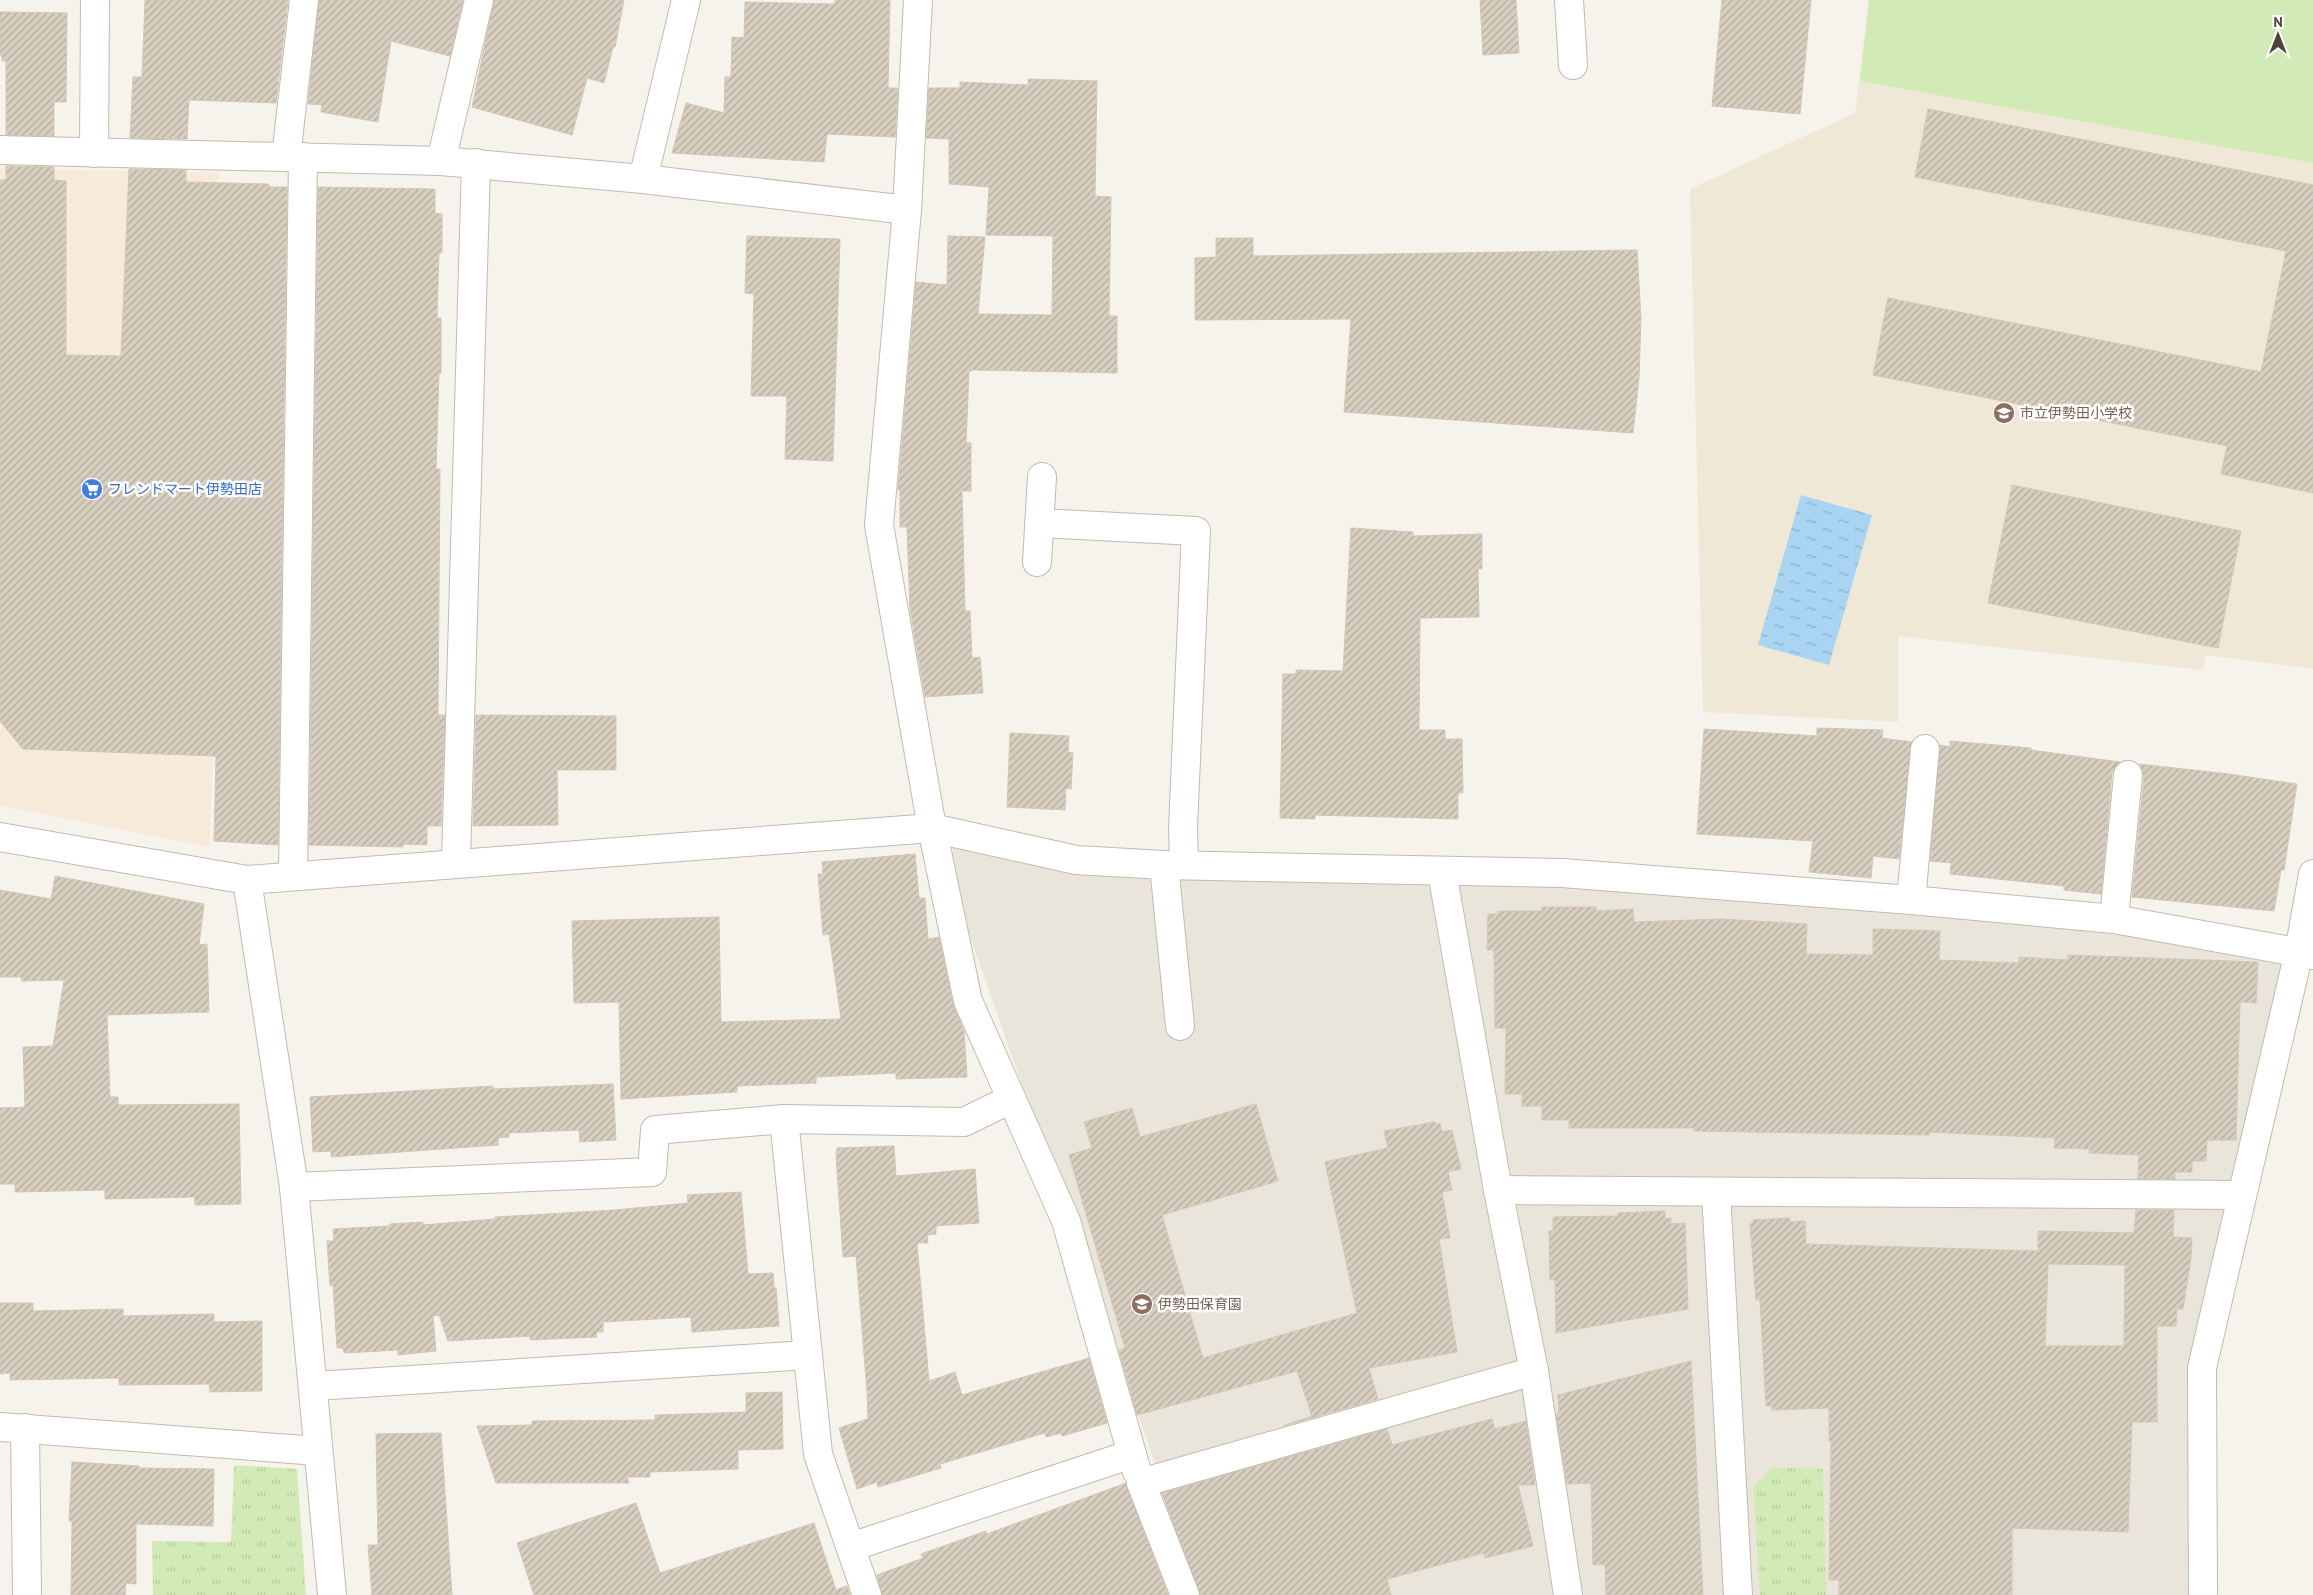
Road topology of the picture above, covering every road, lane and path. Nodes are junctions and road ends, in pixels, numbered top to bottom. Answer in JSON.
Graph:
{"nodes":[{"id":1,"x":95,"y":0,"type":"edge"},
{"id":2,"x":304,"y":0,"type":"edge"},
{"id":3,"x":479,"y":0,"type":"edge"},
{"id":4,"x":686,"y":0,"type":"edge"},
{"id":5,"x":918,"y":0,"type":"edge"},
{"id":6,"x":1569,"y":0,"type":"edge"},
{"id":7,"x":1572,"y":65,"type":"dead end"},
{"id":8,"x":0,"y":150,"type":"edge"},
{"id":9,"x":94,"y":153,"type":"junction"},
{"id":10,"x":295,"y":157,"type":"junction"},
{"id":11,"x":440,"y":161,"type":"junction"},
{"id":12,"x":476,"y":164,"type":"junction"},
{"id":13,"x":643,"y":179,"type":"junction"},
{"id":14,"x":907,"y":210,"type":"junction"},
{"id":15,"x":1042,"y":477,"type":"dead end"},
{"id":16,"x":1040,"y":523,"type":"junction"},
{"id":17,"x":1037,"y":562,"type":"dead end"},
{"id":18,"x":1926,"y":749,"type":"dead end"},
{"id":19,"x":2128,"y":775,"type":"dead end"},
{"id":20,"x":932,"y":828,"type":"junction"},
{"id":21,"x":0,"y":837,"type":"edge"},
{"id":22,"x":456,"y":862,"type":"junction"},
{"id":23,"x":1174,"y":865,"type":"junction"},
{"id":24,"x":1442,"y":872,"type":"junction"},
{"id":25,"x":2313,"y":874,"type":"edge"},
{"id":26,"x":292,"y":876,"type":"junction"},
{"id":27,"x":247,"y":880,"type":"junction"},
{"id":28,"x":1911,"y":900,"type":"junction"},
{"id":29,"x":2114,"y":919,"type":"junction"},
{"id":30,"x":2306,"y":954,"type":"edge"},
{"id":31,"x":1180,"y":1026,"type":"dead end"},
{"id":32,"x":1011,"y":1100,"type":"junction"},
{"id":33,"x":784,"y":1119,"type":"junction"},
{"id":34,"x":294,"y":1187,"type":"junction"},
{"id":35,"x":1498,"y":1190,"type":"junction"},
{"id":36,"x":1716,"y":1192,"type":"junction"},
{"id":37,"x":2242,"y":1195,"type":"junction"},
{"id":38,"x":808,"y":1355,"type":"junction"},
{"id":39,"x":1534,"y":1371,"type":"junction"},
{"id":40,"x":314,"y":1386,"type":"junction"},
{"id":41,"x":12,"y":1427,"type":"edge"},
{"id":42,"x":318,"y":1451,"type":"junction"},
{"id":43,"x":1132,"y":1454,"type":"junction"},
{"id":44,"x":1140,"y":1483,"type":"junction"},
{"id":45,"x":850,"y":1546,"type":"junction"},
{"id":46,"x":1566,"y":1594,"type":"edge"},
{"id":47,"x":28,"y":1595,"type":"edge"},
{"id":48,"x":332,"y":1595,"type":"edge"},
{"id":49,"x":867,"y":1595,"type":"edge"},
{"id":50,"x":1185,"y":1595,"type":"edge"},
{"id":51,"x":1738,"y":1595,"type":"edge"},
{"id":52,"x":2203,"y":1595,"type":"edge"}],
"edges":[{"from":1,"to":9,"type":"street"},
{"from":2,"to":10,"type":"street"},
{"from":3,"to":11,"type":"street"},
{"from":4,"to":13,"type":"street"},
{"from":5,"to":14,"type":"street"},
{"from":6,"to":7,"type":"street"},
{"from":8,"to":9,"type":"street"},
{"from":9,"to":10,"type":"street"},
{"from":10,"to":11,"type":"street"},
{"from":10,"to":26,"type":"street"},
{"from":11,"to":12,"type":"street"},
{"from":12,"to":13,"type":"street"},
{"from":12,"to":22,"type":"street"},
{"from":13,"to":14,"type":"street"},
{"from":14,"to":20,"type":"street"},
{"from":15,"to":16,"type":"street"},
{"from":16,"to":17,"type":"street"},
{"from":16,"to":23,"type":"street"},
{"from":18,"to":28,"type":"street"},
{"from":19,"to":29,"type":"street"},
{"from":20,"to":22,"type":"street"},
{"from":20,"to":23,"type":"street"},
{"from":20,"to":32,"type":"street"},
{"from":21,"to":27,"type":"street"},
{"from":22,"to":26,"type":"street"},
{"from":23,"to":24,"type":"street"},
{"from":23,"to":31,"type":"street"},
{"from":24,"to":28,"type":"street"},
{"from":24,"to":35,"type":"street"},
{"from":25,"to":30,"type":"street"},
{"from":26,"to":27,"type":"street"},
{"from":27,"to":34,"type":"street"},
{"from":28,"to":29,"type":"street"},
{"from":29,"to":30,"type":"street"},
{"from":30,"to":37,"type":"street"},
{"from":32,"to":33,"type":"street"},
{"from":32,"to":43,"type":"street"},
{"from":33,"to":34,"type":"street"},
{"from":33,"to":38,"type":"street"},
{"from":34,"to":40,"type":"street"},
{"from":35,"to":36,"type":"street"},
{"from":35,"to":39,"type":"street"},
{"from":36,"to":37,"type":"street"},
{"from":36,"to":51,"type":"street"},
{"from":37,"to":52,"type":"street"},
{"from":38,"to":40,"type":"street"},
{"from":38,"to":45,"type":"street"},
{"from":39,"to":44,"type":"street"},
{"from":39,"to":46,"type":"street"},
{"from":40,"to":42,"type":"street"},
{"from":41,"to":42,"type":"street"},
{"from":41,"to":47,"type":"street"},
{"from":42,"to":48,"type":"street"},
{"from":43,"to":44,"type":"street"},
{"from":43,"to":45,"type":"street"},
{"from":44,"to":50,"type":"street"},
{"from":45,"to":49,"type":"street"}]}
